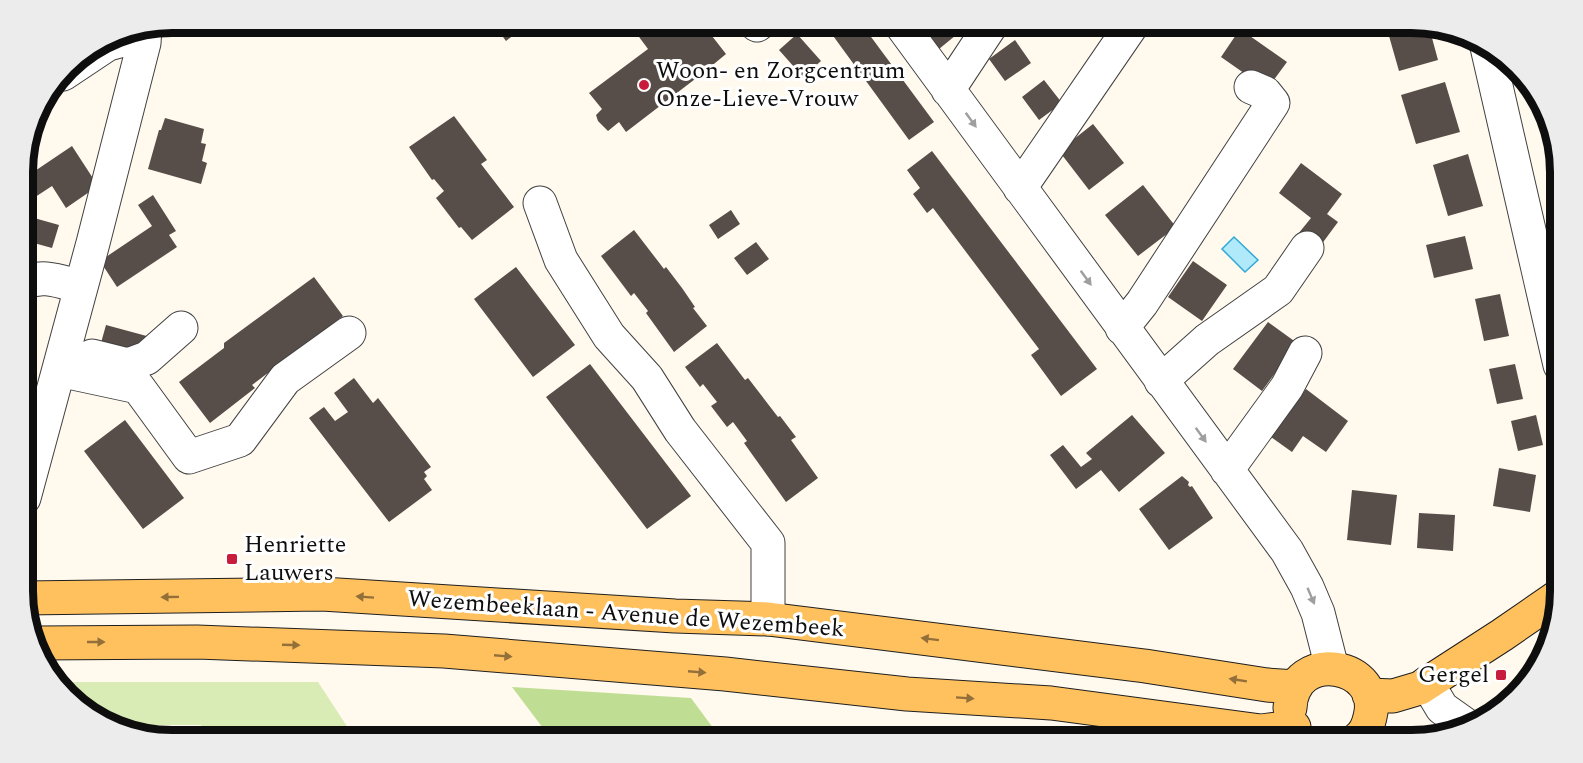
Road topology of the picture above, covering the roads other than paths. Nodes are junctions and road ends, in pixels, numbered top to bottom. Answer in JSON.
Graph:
{"nodes":[{"id":1,"x":907,"y":33,"type":"edge"},
{"id":2,"x":986,"y":33,"type":"edge"},
{"id":3,"x":1126,"y":33,"type":"edge"},
{"id":4,"x":144,"y":36,"type":"edge"},
{"id":5,"x":1490,"y":59,"type":"edge"},
{"id":6,"x":1251,"y":87,"type":"dead end"},
{"id":7,"x":948,"y":90,"type":"junction"},
{"id":8,"x":1020,"y":188,"type":"junction"},
{"id":9,"x":540,"y":203,"type":"dead end"},
{"id":10,"x":1307,"y":248,"type":"dead end"},
{"id":11,"x":33,"y":279,"type":"edge"},
{"id":12,"x":1550,"y":286,"type":"edge"},
{"id":13,"x":81,"y":287,"type":"junction"},
{"id":14,"x":181,"y":328,"type":"dead end"},
{"id":15,"x":1122,"y":328,"type":"junction"},
{"id":16,"x":349,"y":333,"type":"dead end"},
{"id":17,"x":1305,"y":353,"type":"dead end"},
{"id":18,"x":62,"y":359,"type":"junction"},
{"id":19,"x":1161,"y":381,"type":"junction"},
{"id":20,"x":33,"y":465,"type":"edge"},
{"id":21,"x":1227,"y":470,"type":"junction"},
{"id":22,"x":33,"y":598,"type":"edge"},
{"id":23,"x":1550,"y":602,"type":"edge"},
{"id":24,"x":768,"y":619,"type":"junction"},
{"id":25,"x":44,"y":643,"type":"edge"},
{"id":26,"x":1332,"y":668,"type":"junction"},
{"id":27,"x":1427,"y":683,"type":"junction"},
{"id":28,"x":1296,"y":687,"type":"junction"},
{"id":29,"x":1369,"y":695,"type":"junction"},
{"id":30,"x":1460,"y":721,"type":"edge"},
{"id":31,"x":1254,"y":730,"type":"edge"},
{"id":32,"x":1298,"y":730,"type":"edge"},
{"id":33,"x":1364,"y":730,"type":"edge"}],
"edges":[{"from":1,"to":7,"type":"street"},
{"from":2,"to":7,"type":"street"},
{"from":3,"to":8,"type":"street"},
{"from":4,"to":13,"type":"street"},
{"from":5,"to":12,"type":"street"},
{"from":6,"to":15,"type":"street"},
{"from":7,"to":8,"type":"street","one_way":true},
{"from":8,"to":15,"type":"street","one_way":true},
{"from":9,"to":24,"type":"street"},
{"from":10,"to":19,"type":"street"},
{"from":11,"to":13,"type":"street"},
{"from":13,"to":18,"type":"street"},
{"from":14,"to":18,"type":"street"},
{"from":15,"to":19,"type":"street"},
{"from":16,"to":18,"type":"street"},
{"from":17,"to":21,"type":"street"},
{"from":18,"to":20,"type":"street"},
{"from":19,"to":21,"type":"street","one_way":true},
{"from":21,"to":26,"type":"street","one_way":true},
{"from":24,"to":22,"type":"main road","name":"Wezembeeklaan - Avenue de Wezembeek","one_way":true},
{"from":23,"to":27,"type":"main road"},
{"from":28,"to":24,"type":"main road","name":"Wezembeeklaan - Avenue de Wezembeek","one_way":true},
{"from":25,"to":31,"type":"main road","name":"Wezembeeklaan - Avenue de Wezembeek","one_way":true},
{"from":26,"to":28,"type":"main road"},
{"from":26,"to":29,"type":"main road"},
{"from":27,"to":29,"type":"main road"},
{"from":27,"to":30,"type":"street"},
{"from":28,"to":32,"type":"main road","name":"Wezembeeklaan - Avenue de Wezembeek"},
{"from":29,"to":33,"type":"main road"}]}
